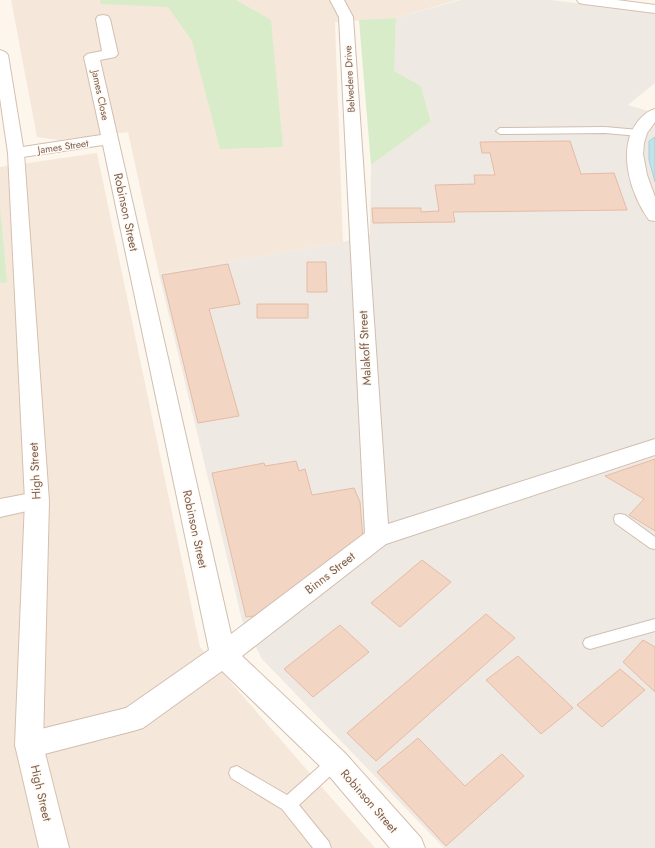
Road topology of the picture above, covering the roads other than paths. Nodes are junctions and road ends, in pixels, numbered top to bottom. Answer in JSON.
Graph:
{"nodes":[{"id":1,"x":336,"y":0,"type":"edge"},
{"id":2,"x":584,"y":0,"type":"edge"},
{"id":3,"x":655,"y":9,"type":"edge"},
{"id":4,"x":103,"y":19,"type":"dead end"},
{"id":5,"x":0,"y":55,"type":"edge"},
{"id":6,"x":4,"y":92,"type":"edge"},
{"id":7,"x":655,"y":114,"type":"edge"},
{"id":8,"x":500,"y":131,"type":"dead end"},
{"id":9,"x":639,"y":133,"type":"junction"},
{"id":10,"x":110,"y":139,"type":"junction"},
{"id":11,"x":16,"y":153,"type":"junction"},
{"id":12,"x":354,"y":160,"type":"joint"},
{"id":13,"x":655,"y":216,"type":"edge"},
{"id":14,"x":655,"y":447,"type":"edge"},
{"id":15,"x":37,"y":501,"type":"junction"},
{"id":16,"x":0,"y":508,"type":"edge"},
{"id":17,"x":620,"y":519,"type":"dead end"},
{"id":18,"x":377,"y":537,"type":"junction"},
{"id":19,"x":655,"y":544,"type":"edge"},
{"id":20,"x":655,"y":625,"type":"edge"},
{"id":21,"x":590,"y":643,"type":"dead end"},
{"id":22,"x":223,"y":655,"type":"junction"},
{"id":23,"x":29,"y":745,"type":"junction"},
{"id":24,"x":335,"y":762,"type":"junction"},
{"id":25,"x":237,"y":773,"type":"dead end"},
{"id":26,"x":288,"y":804,"type":"junction"},
{"id":27,"x":54,"y":848,"type":"edge"},
{"id":28,"x":322,"y":848,"type":"edge"},
{"id":29,"x":410,"y":848,"type":"edge"}],
"edges":[{"from":1,"to":12,"type":"street","name":"Belvedere Drive"},
{"from":2,"to":3,"type":"street"},
{"from":4,"to":10,"type":"street","name":"James Close"},
{"from":5,"to":6,"type":"street","name":"High Street"},
{"from":6,"to":11,"type":"street","name":"High Street"},
{"from":7,"to":9,"type":"street"},
{"from":8,"to":9,"type":"lane"},
{"from":9,"to":13,"type":"street"},
{"from":10,"to":11,"type":"street","name":"James Street"},
{"from":10,"to":22,"type":"street","name":"Robinson Street"},
{"from":11,"to":15,"type":"street","name":"High Street"},
{"from":12,"to":18,"type":"street","name":"Malakoff Street"},
{"from":14,"to":18,"type":"street","name":"Binns Street"},
{"from":15,"to":16,"type":"street"},
{"from":15,"to":23,"type":"street","name":"High Street"},
{"from":17,"to":19,"type":"lane"},
{"from":18,"to":22,"type":"street","name":"Binns Street"},
{"from":20,"to":21,"type":"lane"},
{"from":22,"to":23,"type":"street","name":"Binns Street"},
{"from":22,"to":24,"type":"street","name":"Robinson Street"},
{"from":23,"to":27,"type":"street","name":"High Street"},
{"from":24,"to":26,"type":"lane"},
{"from":24,"to":29,"type":"street","name":"Robinson Street"},
{"from":25,"to":26,"type":"lane"},
{"from":26,"to":28,"type":"lane"}]}
